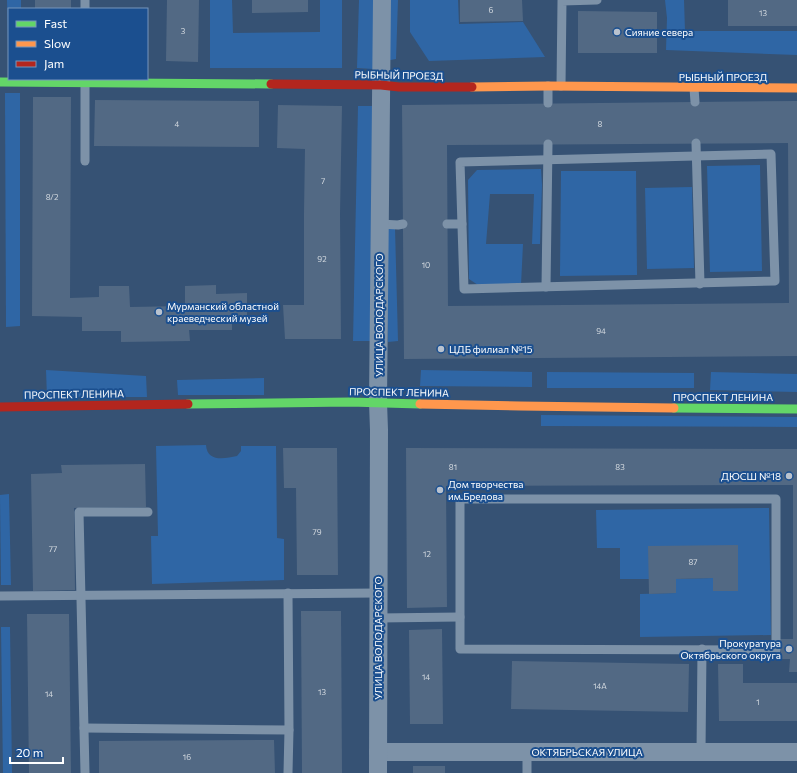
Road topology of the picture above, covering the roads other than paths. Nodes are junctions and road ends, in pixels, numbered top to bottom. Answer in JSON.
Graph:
{"nodes":[{"id":1,"x":382,"y":0,"type":"edge"},
{"id":2,"x":597,"y":0,"type":"edge"},
{"id":3,"x":85,"y":81,"type":"edge"},
{"id":4,"x":0,"y":82,"type":"edge"},
{"id":5,"x":381,"y":85,"type":"junction"},
{"id":6,"x":548,"y":86,"type":"junction"},
{"id":7,"x":560,"y":86,"type":"junction"},
{"id":8,"x":694,"y":88,"type":"junction"},
{"id":9,"x":797,"y":88,"type":"edge"},
{"id":10,"x":695,"y":102,"type":"dead end"},
{"id":11,"x":548,"y":103,"type":"dead end"},
{"id":12,"x":696,"y":143,"type":"dead end"},
{"id":13,"x":548,"y":144,"type":"dead end"},
{"id":14,"x":696,"y":156,"type":"junction"},
{"id":15,"x":547,"y":160,"type":"junction"},
{"id":16,"x":85,"y":161,"type":"dead end"},
{"id":17,"x":380,"y":224,"type":"junction"},
{"id":18,"x":403,"y":224,"type":"dead end"},
{"id":19,"x":448,"y":224,"type":"dead end"},
{"id":20,"x":462,"y":224,"type":"junction"},
{"id":21,"x":700,"y":284,"type":"junction"},
{"id":22,"x":546,"y":287,"type":"junction"},
{"id":23,"x":378,"y":402,"type":"junction"},
{"id":24,"x":0,"y":407,"type":"edge"},
{"id":25,"x":797,"y":409,"type":"edge"},
{"id":26,"x":148,"y":512,"type":"dead end"},
{"id":27,"x":378,"y":592,"type":"junction"},
{"id":28,"x":288,"y":593,"type":"junction"},
{"id":29,"x":0,"y":596,"type":"edge"},
{"id":30,"x":82,"y":596,"type":"junction"},
{"id":31,"x":460,"y":617,"type":"junction"},
{"id":32,"x":378,"y":618,"type":"junction"},
{"id":33,"x":702,"y":649,"type":"junction"},
{"id":34,"x":84,"y":728,"type":"junction"},
{"id":35,"x":289,"y":730,"type":"junction"},
{"id":36,"x":378,"y":752,"type":"junction"},
{"id":37,"x":527,"y":752,"type":"junction"},
{"id":38,"x":701,"y":752,"type":"junction"},
{"id":39,"x":797,"y":752,"type":"edge"},
{"id":40,"x":85,"y":773,"type":"edge"},
{"id":41,"x":288,"y":773,"type":"edge"},
{"id":42,"x":378,"y":773,"type":"edge"},
{"id":43,"x":527,"y":773,"type":"edge"}],
"edges":[{"from":1,"to":5,"type":"street","name":"УЛИЦА ВОЛОДАРСКОГО"},
{"from":2,"to":7,"type":"lane"},
{"from":3,"to":4,"type":"street","name":"РЫБНЫЙ ПРОЕЗД"},
{"from":3,"to":5,"type":"street","name":"РЫБНЫЙ ПРОЕЗД"},
{"from":3,"to":16,"type":"lane"},
{"from":5,"to":6,"type":"street","name":"РЫБНЫЙ ПРОЕЗД"},
{"from":5,"to":17,"type":"street","name":"УЛИЦА ВОЛОДАРСКОГО"},
{"from":6,"to":7,"type":"street","name":"РЫБНЫЙ ПРОЕЗД"},
{"from":6,"to":11,"type":"lane"},
{"from":7,"to":8,"type":"street","name":"РЫБНЫЙ ПРОЕЗД"},
{"from":8,"to":9,"type":"street","name":"РЫБНЫЙ ПРОЕЗД"},
{"from":8,"to":10,"type":"lane"},
{"from":12,"to":14,"type":"lane"},
{"from":13,"to":15,"type":"lane"},
{"from":14,"to":15,"type":"lane"},
{"from":14,"to":21,"type":"lane"},
{"from":14,"to":21,"type":"lane"},
{"from":15,"to":20,"type":"lane"},
{"from":15,"to":22,"type":"lane"},
{"from":17,"to":18,"type":"lane"},
{"from":17,"to":23,"type":"street","name":"УЛИЦА ВОЛОДАРСКОГО"},
{"from":19,"to":20,"type":"lane"},
{"from":20,"to":22,"type":"lane"},
{"from":21,"to":22,"type":"lane"},
{"from":23,"to":24,"type":"street","name":"ПРОСПЕКТ ЛЕНИНА"},
{"from":23,"to":25,"type":"street","name":"ПРОСПЕКТ ЛЕНИНА"},
{"from":23,"to":27,"type":"street","name":"УЛИЦА ВОЛОДАРСКОГО"},
{"from":26,"to":30,"type":"lane"},
{"from":27,"to":28,"type":"lane"},
{"from":27,"to":32,"type":"street","name":"УЛИЦА ВОЛОДАРСКОГО"},
{"from":28,"to":30,"type":"lane"},
{"from":28,"to":35,"type":"lane"},
{"from":29,"to":30,"type":"lane"},
{"from":30,"to":34,"type":"lane"},
{"from":31,"to":32,"type":"lane"},
{"from":31,"to":33,"type":"lane"},
{"from":31,"to":33,"type":"lane"},
{"from":32,"to":36,"type":"street","name":"УЛИЦА ВОЛОДАРСКОГО"},
{"from":33,"to":38,"type":"lane"},
{"from":34,"to":35,"type":"lane"},
{"from":34,"to":40,"type":"lane"},
{"from":35,"to":41,"type":"lane"},
{"from":36,"to":37,"type":"street","name":"ОКТЯБРЬСКАЯ УЛИЦА"},
{"from":36,"to":42,"type":"street","name":"УЛИЦА ВОЛОДАРСКОГО"},
{"from":37,"to":38,"type":"street","name":"ОКТЯБРЬСКАЯ УЛИЦА"},
{"from":37,"to":43,"type":"lane"},
{"from":38,"to":39,"type":"street","name":"ОКТЯБРЬСКАЯ УЛИЦА"}]}
